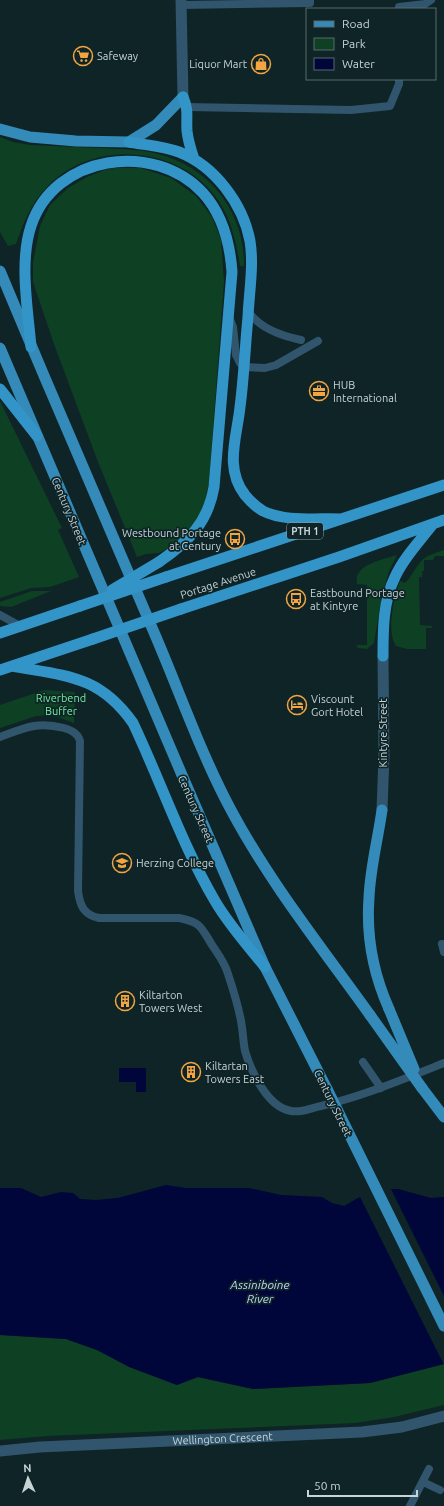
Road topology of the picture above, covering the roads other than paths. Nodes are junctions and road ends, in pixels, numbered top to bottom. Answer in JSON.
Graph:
{"nodes":[{"id":1,"x":310,"y":0,"type":"edge"},
{"id":2,"x":431,"y":0,"type":"edge"},
{"id":3,"x":181,"y":2,"type":"edge"},
{"id":4,"x":399,"y":6,"type":"edge"},
{"id":5,"x":399,"y":80,"type":"edge"},
{"id":6,"x":183,"y":96,"type":"junction"},
{"id":7,"x":187,"y":108,"type":"junction"},
{"id":8,"x":0,"y":129,"type":"edge"},
{"id":9,"x":129,"y":142,"type":"junction"},
{"id":10,"x":194,"y":159,"type":"junction"},
{"id":11,"x":0,"y":271,"type":"edge"},
{"id":12,"x":248,"y":311,"type":"junction"},
{"id":13,"x":229,"y":316,"type":"junction"},
{"id":14,"x":302,"y":340,"type":"dead end"},
{"id":15,"x":318,"y":341,"type":"dead end"},
{"id":16,"x":31,"y":347,"type":"junction"},
{"id":17,"x":0,"y":348,"type":"edge"},
{"id":18,"x":244,"y":367,"type":"junction"},
{"id":19,"x":0,"y":389,"type":"edge"},
{"id":20,"x":37,"y":436,"type":"junction"},
{"id":21,"x":444,"y":485,"type":"edge"},
{"id":22,"x":340,"y":519,"type":"junction"},
{"id":23,"x":444,"y":520,"type":"edge"},
{"id":24,"x":433,"y":524,"type":"junction"},
{"id":25,"x":94,"y":601,"type":"junction"},
{"id":26,"x":0,"y":615,"type":"edge"},
{"id":27,"x":20,"y":626,"type":"junction"},
{"id":28,"x":0,"y":633,"type":"edge"},
{"id":29,"x":383,"y":656,"type":"joint"},
{"id":30,"x":12,"y":666,"type":"junction"},
{"id":31,"x":0,"y":670,"type":"edge"},
{"id":32,"x":0,"y":737,"type":"edge"},
{"id":33,"x":382,"y":810,"type":"joint"},
{"id":34,"x":265,"y":967,"type":"junction"},
{"id":35,"x":363,"y":1062,"type":"dead end"},
{"id":36,"x":444,"y":1063,"type":"edge"},
{"id":37,"x":381,"y":1088,"type":"junction"},
{"id":38,"x":422,"y":1088,"type":"junction"},
{"id":39,"x":444,"y":1117,"type":"edge"},
{"id":40,"x":444,"y":1326,"type":"edge"},
{"id":41,"x":444,"y":1416,"type":"edge"},
{"id":42,"x":0,"y":1451,"type":"edge"},
{"id":43,"x":429,"y":1469,"type":"dead end"},
{"id":44,"x":423,"y":1482,"type":"junction"},
{"id":45,"x":440,"y":1490,"type":"dead end"},
{"id":46,"x":410,"y":1506,"type":"edge"}],
"edges":[{"from":1,"to":3,"type":"lane"},
{"from":2,"to":4,"type":"lane"},
{"from":3,"to":6,"type":"street"},
{"from":5,"to":7,"type":"lane"},
{"from":6,"to":7,"type":"highway"},
{"from":6,"to":9,"type":"main road"},
{"from":7,"to":10,"type":"highway"},
{"from":8,"to":9,"type":"main road"},
{"from":9,"to":10,"type":"highway"},
{"from":10,"to":12,"type":"highway"},
{"from":11,"to":16,"type":"main road"},
{"from":12,"to":14,"type":"lane"},
{"from":12,"to":18,"type":"highway"},
{"from":13,"to":16,"type":"highway"},
{"from":13,"to":18,"type":"lane"},
{"from":13,"to":25,"type":"highway","bridge":true},
{"from":15,"to":18,"type":"lane"},
{"from":16,"to":38,"type":"main road","bridge":true},
{"from":17,"to":20,"type":"main road","name":"Century Street"},
{"from":18,"to":22,"type":"highway"},
{"from":19,"to":20,"type":"highway"},
{"from":20,"to":34,"type":"main road","name":"Century Street"},
{"from":21,"to":22,"type":"highway","name":"Portage Avenue","number":"PTH 1"},
{"from":22,"to":25,"type":"highway","name":"Portage Avenue","number":"PTH 1","bridge":true},
{"from":23,"to":24,"type":"highway","name":"Portage Avenue"},
{"from":24,"to":29,"type":"highway"},
{"from":24,"to":30,"type":"highway","name":"Portage Avenue","bridge":true},
{"from":25,"to":27,"type":"highway","name":"Portage Avenue","number":"PTH 1","bridge":true},
{"from":26,"to":27,"type":"lane"},
{"from":27,"to":28,"type":"highway","name":"Portage Avenue","number":"PTH 1"},
{"from":29,"to":33,"type":"street","name":"Kintyre Street"},
{"from":30,"to":31,"type":"highway","name":"Portage Avenue"},
{"from":30,"to":34,"type":"highway"},
{"from":32,"to":37,"type":"lane"},
{"from":33,"to":38,"type":"main road","bridge":true},
{"from":34,"to":40,"type":"main road","name":"Century Street","bridge":true},
{"from":35,"to":37,"type":"lane"},
{"from":36,"to":37,"type":"lane"},
{"from":38,"to":39,"type":"main road"},
{"from":41,"to":42,"type":"street","name":"Wellington Crescent"},
{"from":43,"to":44,"type":"lane"},
{"from":44,"to":45,"type":"lane"},
{"from":44,"to":46,"type":"lane"}]}
